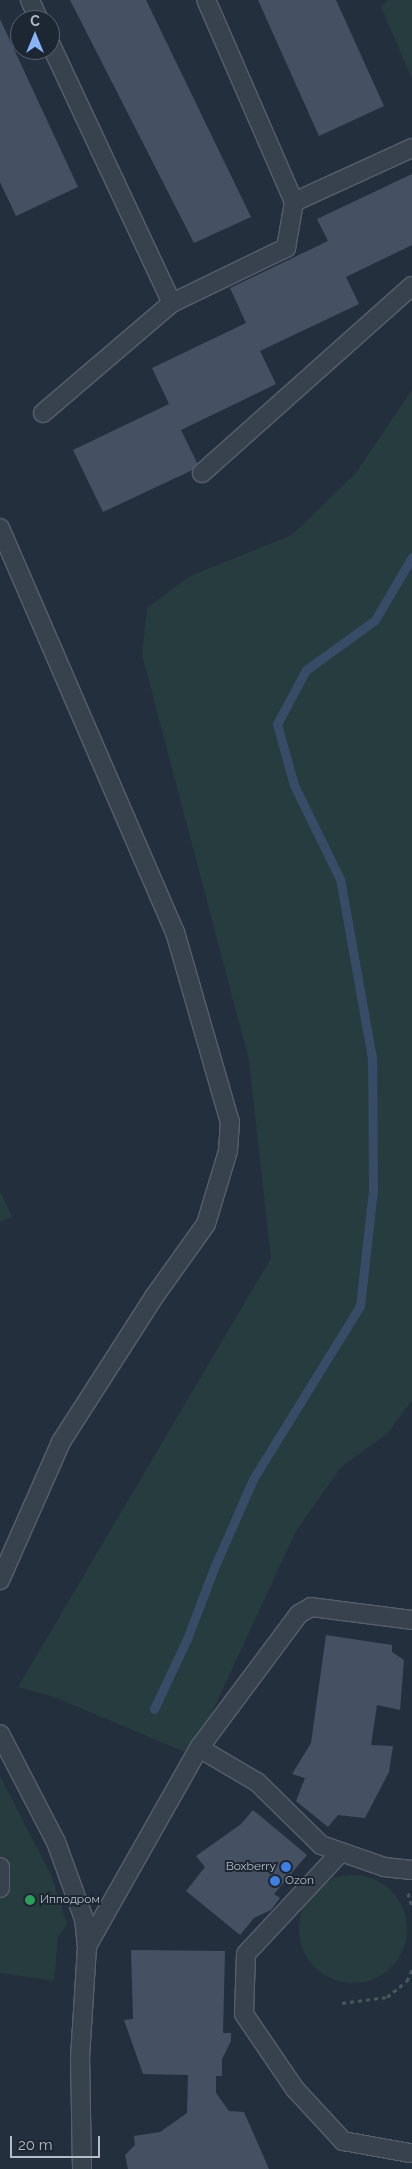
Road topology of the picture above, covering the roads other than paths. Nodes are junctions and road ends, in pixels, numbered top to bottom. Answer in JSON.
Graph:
{"nodes":[{"id":1,"x":206,"y":0,"type":"edge"},
{"id":2,"x":58,"y":60,"type":"edge"},
{"id":3,"x":412,"y":148,"type":"edge"},
{"id":4,"x":294,"y":202,"type":"junction"},
{"id":5,"x":412,"y":286,"type":"edge"},
{"id":6,"x":172,"y":303,"type":"junction"},
{"id":7,"x":43,"y":412,"type":"dead end"},
{"id":8,"x":202,"y":473,"type":"dead end"},
{"id":9,"x":0,"y":528,"type":"edge"},
{"id":10,"x":0,"y":1580,"type":"edge"},
{"id":11,"x":412,"y":1620,"type":"edge"},
{"id":12,"x":0,"y":1734,"type":"edge"},
{"id":13,"x":199,"y":1748,"type":"junction"},
{"id":14,"x":341,"y":1852,"type":"junction"},
{"id":15,"x":0,"y":1867,"type":"edge"},
{"id":16,"x":412,"y":1870,"type":"edge"},
{"id":17,"x":0,"y":1888,"type":"edge"},
{"id":18,"x":87,"y":1946,"type":"junction"},
{"id":19,"x":412,"y":2153,"type":"edge"},
{"id":20,"x":82,"y":2169,"type":"edge"}],
"edges":[{"from":1,"to":4,"type":"lane"},
{"from":2,"to":6,"type":"lane"},
{"from":3,"to":4,"type":"lane"},
{"from":4,"to":6,"type":"lane"},
{"from":5,"to":8,"type":"lane"},
{"from":6,"to":7,"type":"lane"},
{"from":9,"to":10,"type":"lane"},
{"from":11,"to":13,"type":"lane"},
{"from":12,"to":18,"type":"lane"},
{"from":13,"to":14,"type":"lane"},
{"from":13,"to":18,"type":"lane"},
{"from":14,"to":16,"type":"lane"},
{"from":14,"to":19,"type":"lane"},
{"from":15,"to":17,"type":"lane"},
{"from":18,"to":20,"type":"lane"}]}
